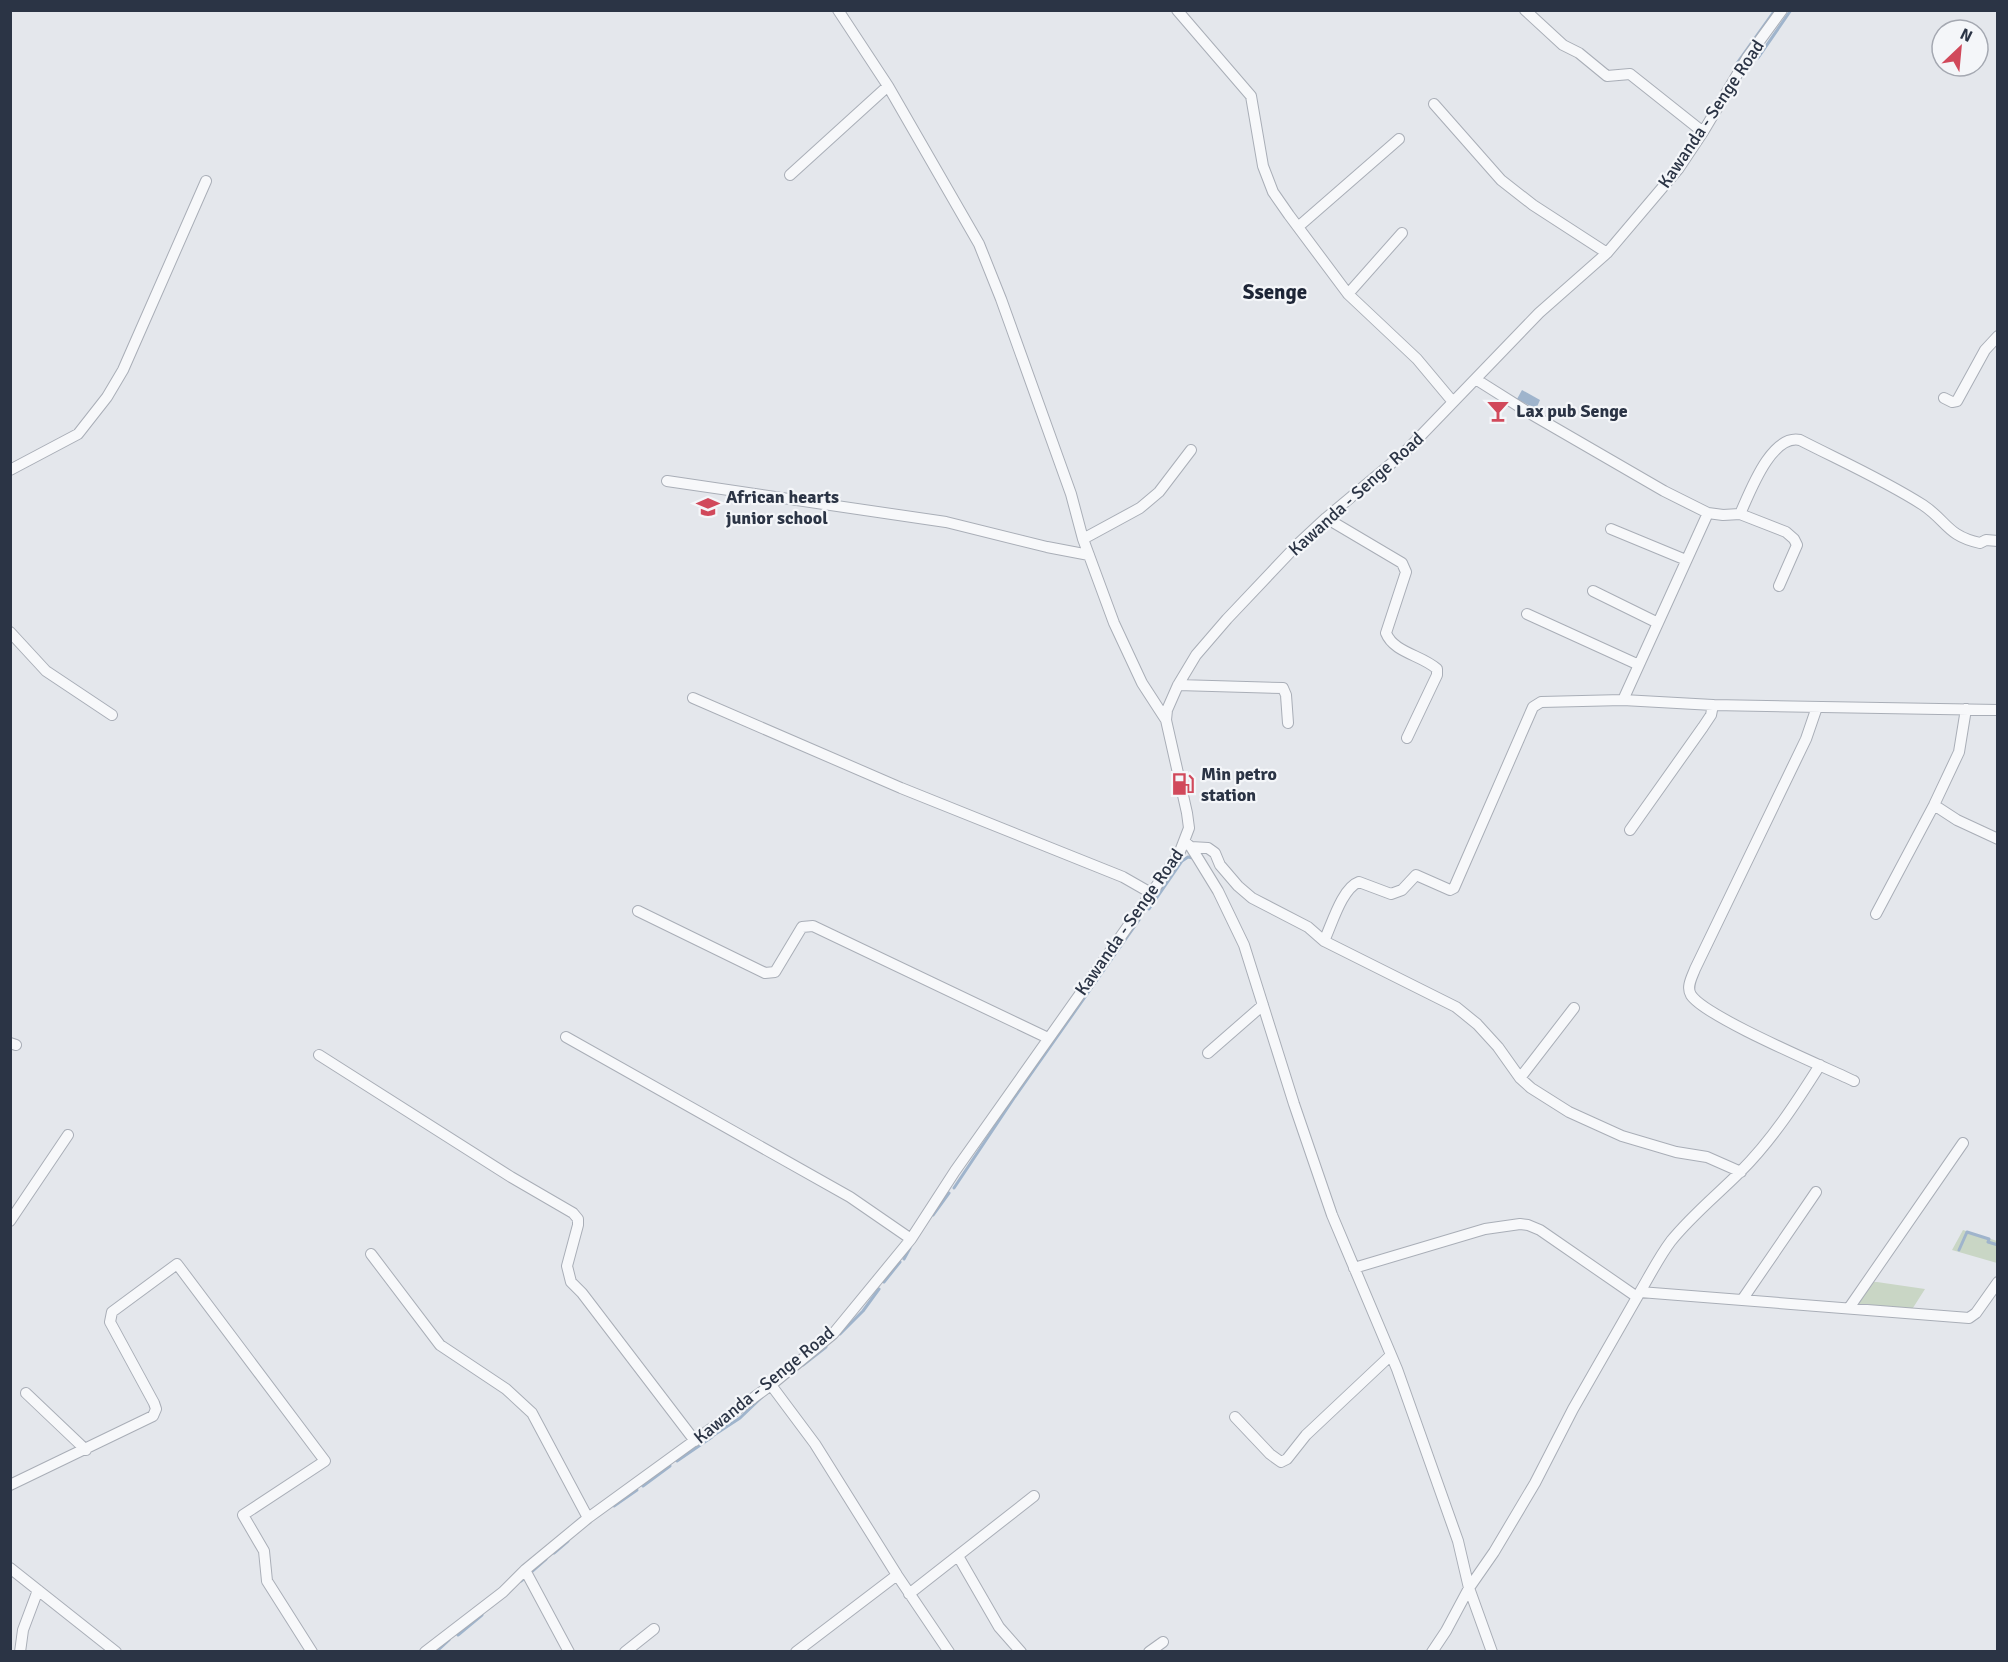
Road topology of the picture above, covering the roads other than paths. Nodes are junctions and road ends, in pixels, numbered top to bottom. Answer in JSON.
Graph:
{"nodes":[{"id":1,"x":838,"y":10,"type":"edge"},
{"id":2,"x":1177,"y":10,"type":"edge"},
{"id":3,"x":1525,"y":10,"type":"edge"},
{"id":4,"x":1782,"y":10,"type":"edge"},
{"id":5,"x":888,"y":86,"type":"junction"},
{"id":6,"x":1434,"y":104,"type":"dead end"},
{"id":7,"x":1703,"y":132,"type":"junction"},
{"id":8,"x":1399,"y":139,"type":"dead end"},
{"id":9,"x":790,"y":176,"type":"dead end"},
{"id":10,"x":206,"y":182,"type":"dead end"},
{"id":11,"x":1298,"y":227,"type":"junction"},
{"id":12,"x":1402,"y":233,"type":"dead end"},
{"id":13,"x":1606,"y":253,"type":"junction"},
{"id":14,"x":1348,"y":294,"type":"junction"},
{"id":15,"x":1998,"y":336,"type":"edge"},
{"id":16,"x":1477,"y":380,"type":"junction"},
{"id":17,"x":1944,"y":398,"type":"dead end"},
{"id":18,"x":1453,"y":402,"type":"junction"},
{"id":19,"x":1191,"y":450,"type":"dead end"},
{"id":20,"x":10,"y":470,"type":"edge"},
{"id":21,"x":667,"y":481,"type":"dead end"},
{"id":22,"x":1708,"y":513,"type":"junction"},
{"id":23,"x":1740,"y":514,"type":"junction"},
{"id":24,"x":1326,"y":518,"type":"junction"},
{"id":25,"x":1611,"y":529,"type":"dead end"},
{"id":26,"x":1083,"y":539,"type":"junction"},
{"id":27,"x":1998,"y":541,"type":"edge"},
{"id":28,"x":1089,"y":555,"type":"junction"},
{"id":29,"x":1686,"y":560,"type":"junction"},
{"id":30,"x":1779,"y":586,"type":"dead end"},
{"id":31,"x":1593,"y":591,"type":"dead end"},
{"id":32,"x":1527,"y":614,"type":"dead end"},
{"id":33,"x":1658,"y":622,"type":"junction"},
{"id":34,"x":10,"y":632,"type":"edge"},
{"id":35,"x":1638,"y":665,"type":"junction"},
{"id":36,"x":1178,"y":685,"type":"junction"},
{"id":37,"x":693,"y":698,"type":"dead end"},
{"id":38,"x":1623,"y":700,"type":"junction"},
{"id":39,"x":1713,"y":705,"type":"junction"},
{"id":40,"x":1817,"y":707,"type":"junction"},
{"id":41,"x":1966,"y":710,"type":"junction"},
{"id":42,"x":1998,"y":710,"type":"edge"},
{"id":43,"x":112,"y":715,"type":"dead end"},
{"id":44,"x":1166,"y":720,"type":"junction"},
{"id":45,"x":1288,"y":723,"type":"dead end"},
{"id":46,"x":1407,"y":738,"type":"dead end"},
{"id":47,"x":1934,"y":805,"type":"junction"},
{"id":48,"x":1630,"y":830,"type":"dead end"},
{"id":49,"x":1998,"y":839,"type":"edge"},
{"id":50,"x":1188,"y":844,"type":"junction"},
{"id":51,"x":1151,"y":893,"type":"junction"},
{"id":52,"x":638,"y":911,"type":"dead end"},
{"id":53,"x":1876,"y":914,"type":"dead end"},
{"id":54,"x":1324,"y":941,"type":"junction"},
{"id":55,"x":1263,"y":1005,"type":"junction"},
{"id":56,"x":1574,"y":1008,"type":"dead end"},
{"id":57,"x":566,"y":1036,"type":"dead end"},
{"id":58,"x":1048,"y":1038,"type":"junction"},
{"id":59,"x":1208,"y":1053,"type":"dead end"},
{"id":60,"x":319,"y":1055,"type":"dead end"},
{"id":61,"x":1820,"y":1065,"type":"junction"},
{"id":62,"x":1520,"y":1078,"type":"junction"},
{"id":63,"x":1854,"y":1081,"type":"dead end"},
{"id":64,"x":68,"y":1135,"type":"dead end"},
{"id":65,"x":1963,"y":1143,"type":"dead end"},
{"id":66,"x":1741,"y":1172,"type":"junction"},
{"id":67,"x":1816,"y":1192,"type":"dead end"},
{"id":68,"x":10,"y":1221,"type":"edge"},
{"id":69,"x":911,"y":1239,"type":"junction"},
{"id":70,"x":371,"y":1254,"type":"dead end"},
{"id":71,"x":1354,"y":1268,"type":"junction"},
{"id":72,"x":1998,"y":1282,"type":"edge"},
{"id":73,"x":1639,"y":1295,"type":"junction"},
{"id":74,"x":1742,"y":1300,"type":"junction"},
{"id":75,"x":1849,"y":1308,"type":"junction"},
{"id":76,"x":1390,"y":1356,"type":"junction"},
{"id":77,"x":771,"y":1385,"type":"junction"},
{"id":78,"x":26,"y":1393,"type":"dead end"},
{"id":79,"x":1235,"y":1416,"type":"dead end"},
{"id":80,"x":695,"y":1441,"type":"junction"},
{"id":81,"x":86,"y":1450,"type":"junction"},
{"id":82,"x":10,"y":1485,"type":"edge"},
{"id":83,"x":1034,"y":1496,"type":"dead end"},
{"id":84,"x":588,"y":1518,"type":"junction"},
{"id":85,"x":958,"y":1556,"type":"junction"},
{"id":86,"x":10,"y":1568,"type":"edge"},
{"id":87,"x":525,"y":1570,"type":"junction"},
{"id":88,"x":897,"y":1575,"type":"junction"},
{"id":89,"x":1469,"y":1588,"type":"junction"},
{"id":90,"x":38,"y":1590,"type":"junction"},
{"id":91,"x":909,"y":1594,"type":"junction"},
{"id":92,"x":654,"y":1629,"type":"dead end"},
{"id":93,"x":1163,"y":1642,"type":"dead end"},
{"id":94,"x":20,"y":1652,"type":"edge"},
{"id":95,"x":116,"y":1652,"type":"edge"},
{"id":96,"x":312,"y":1652,"type":"edge"},
{"id":97,"x":425,"y":1652,"type":"edge"},
{"id":98,"x":569,"y":1652,"type":"edge"},
{"id":99,"x":625,"y":1652,"type":"edge"},
{"id":100,"x":796,"y":1652,"type":"edge"},
{"id":101,"x":949,"y":1652,"type":"edge"},
{"id":102,"x":1021,"y":1652,"type":"edge"},
{"id":103,"x":1149,"y":1652,"type":"edge"},
{"id":104,"x":1432,"y":1652,"type":"edge"},
{"id":105,"x":1492,"y":1652,"type":"edge"}],
"edges":[{"from":1,"to":5,"type":"street"},
{"from":2,"to":11,"type":"street"},
{"from":3,"to":7,"type":"street"},
{"from":4,"to":7,"type":"street","name":"Kawanda - Senge Road"},
{"from":5,"to":9,"type":"street"},
{"from":5,"to":26,"type":"street"},
{"from":6,"to":13,"type":"street"},
{"from":7,"to":13,"type":"street","name":"Kawanda - Senge Road"},
{"from":8,"to":11,"type":"street"},
{"from":10,"to":20,"type":"street"},
{"from":11,"to":14,"type":"street"},
{"from":12,"to":14,"type":"street"},
{"from":13,"to":16,"type":"street","name":"Kawanda - Senge Road"},
{"from":14,"to":18,"type":"street"},
{"from":15,"to":17,"type":"street"},
{"from":16,"to":18,"type":"street","name":"Kawanda - Senge Road"},
{"from":16,"to":22,"type":"street"},
{"from":18,"to":24,"type":"street","name":"Kawanda - Senge Road"},
{"from":19,"to":26,"type":"street"},
{"from":21,"to":28,"type":"street"},
{"from":22,"to":23,"type":"street"},
{"from":22,"to":29,"type":"street"},
{"from":23,"to":27,"type":"street"},
{"from":23,"to":30,"type":"street"},
{"from":24,"to":36,"type":"street","name":"Kawanda - Senge Road"},
{"from":24,"to":46,"type":"street"},
{"from":25,"to":29,"type":"street"},
{"from":26,"to":28,"type":"street"},
{"from":28,"to":44,"type":"street"},
{"from":29,"to":33,"type":"street"},
{"from":31,"to":33,"type":"street"},
{"from":32,"to":35,"type":"street"},
{"from":33,"to":35,"type":"street"},
{"from":34,"to":43,"type":"street"},
{"from":35,"to":38,"type":"street"},
{"from":36,"to":44,"type":"street","name":"Kawanda - Senge Road"},
{"from":36,"to":45,"type":"street"},
{"from":37,"to":51,"type":"street"},
{"from":38,"to":39,"type":"street"},
{"from":38,"to":54,"type":"street"},
{"from":39,"to":40,"type":"street"},
{"from":39,"to":48,"type":"street"},
{"from":40,"to":41,"type":"street"},
{"from":40,"to":61,"type":"street"},
{"from":41,"to":42,"type":"street"},
{"from":41,"to":47,"type":"street"},
{"from":44,"to":50,"type":"street","name":"Kawanda - Senge Road"},
{"from":47,"to":49,"type":"street"},
{"from":47,"to":53,"type":"street"},
{"from":50,"to":51,"type":"street","name":"Kawanda - Senge Road"},
{"from":50,"to":54,"type":"street"},
{"from":50,"to":55,"type":"street"},
{"from":51,"to":58,"type":"street","name":"Kawanda - Senge Road"},
{"from":52,"to":58,"type":"street"},
{"from":54,"to":62,"type":"street"},
{"from":55,"to":59,"type":"street"},
{"from":55,"to":71,"type":"street"},
{"from":56,"to":62,"type":"street"},
{"from":57,"to":69,"type":"street"},
{"from":58,"to":69,"type":"street","name":"Kawanda - Senge Road"},
{"from":60,"to":80,"type":"street"},
{"from":61,"to":63,"type":"street"},
{"from":61,"to":66,"type":"street"},
{"from":62,"to":66,"type":"street"},
{"from":64,"to":68,"type":"street"},
{"from":65,"to":75,"type":"street"},
{"from":66,"to":73,"type":"street"},
{"from":67,"to":74,"type":"street"},
{"from":69,"to":77,"type":"street","name":"Kawanda - Senge Road"},
{"from":70,"to":84,"type":"street"},
{"from":71,"to":73,"type":"street"},
{"from":71,"to":76,"type":"street"},
{"from":72,"to":75,"type":"street"},
{"from":73,"to":74,"type":"street"},
{"from":73,"to":89,"type":"street"},
{"from":74,"to":75,"type":"street"},
{"from":76,"to":79,"type":"street"},
{"from":76,"to":89,"type":"street"},
{"from":77,"to":80,"type":"street","name":"Kawanda - Senge Road"},
{"from":77,"to":88,"type":"street"},
{"from":78,"to":81,"type":"street"},
{"from":80,"to":84,"type":"street","name":"Kawanda - Senge Road"},
{"from":81,"to":82,"type":"street"},
{"from":81,"to":96,"type":"street"},
{"from":83,"to":85,"type":"street"},
{"from":84,"to":87,"type":"street","name":"Kawanda - Senge Road"},
{"from":85,"to":91,"type":"street"},
{"from":85,"to":102,"type":"street"},
{"from":86,"to":90,"type":"street"},
{"from":87,"to":97,"type":"street","name":"Kawanda - Senge Road"},
{"from":87,"to":98,"type":"street"},
{"from":88,"to":91,"type":"street"},
{"from":88,"to":100,"type":"street"},
{"from":89,"to":104,"type":"street"},
{"from":89,"to":105,"type":"street"},
{"from":90,"to":94,"type":"street"},
{"from":90,"to":95,"type":"street"},
{"from":91,"to":101,"type":"street"},
{"from":92,"to":99,"type":"street"},
{"from":93,"to":103,"type":"street"}]}
